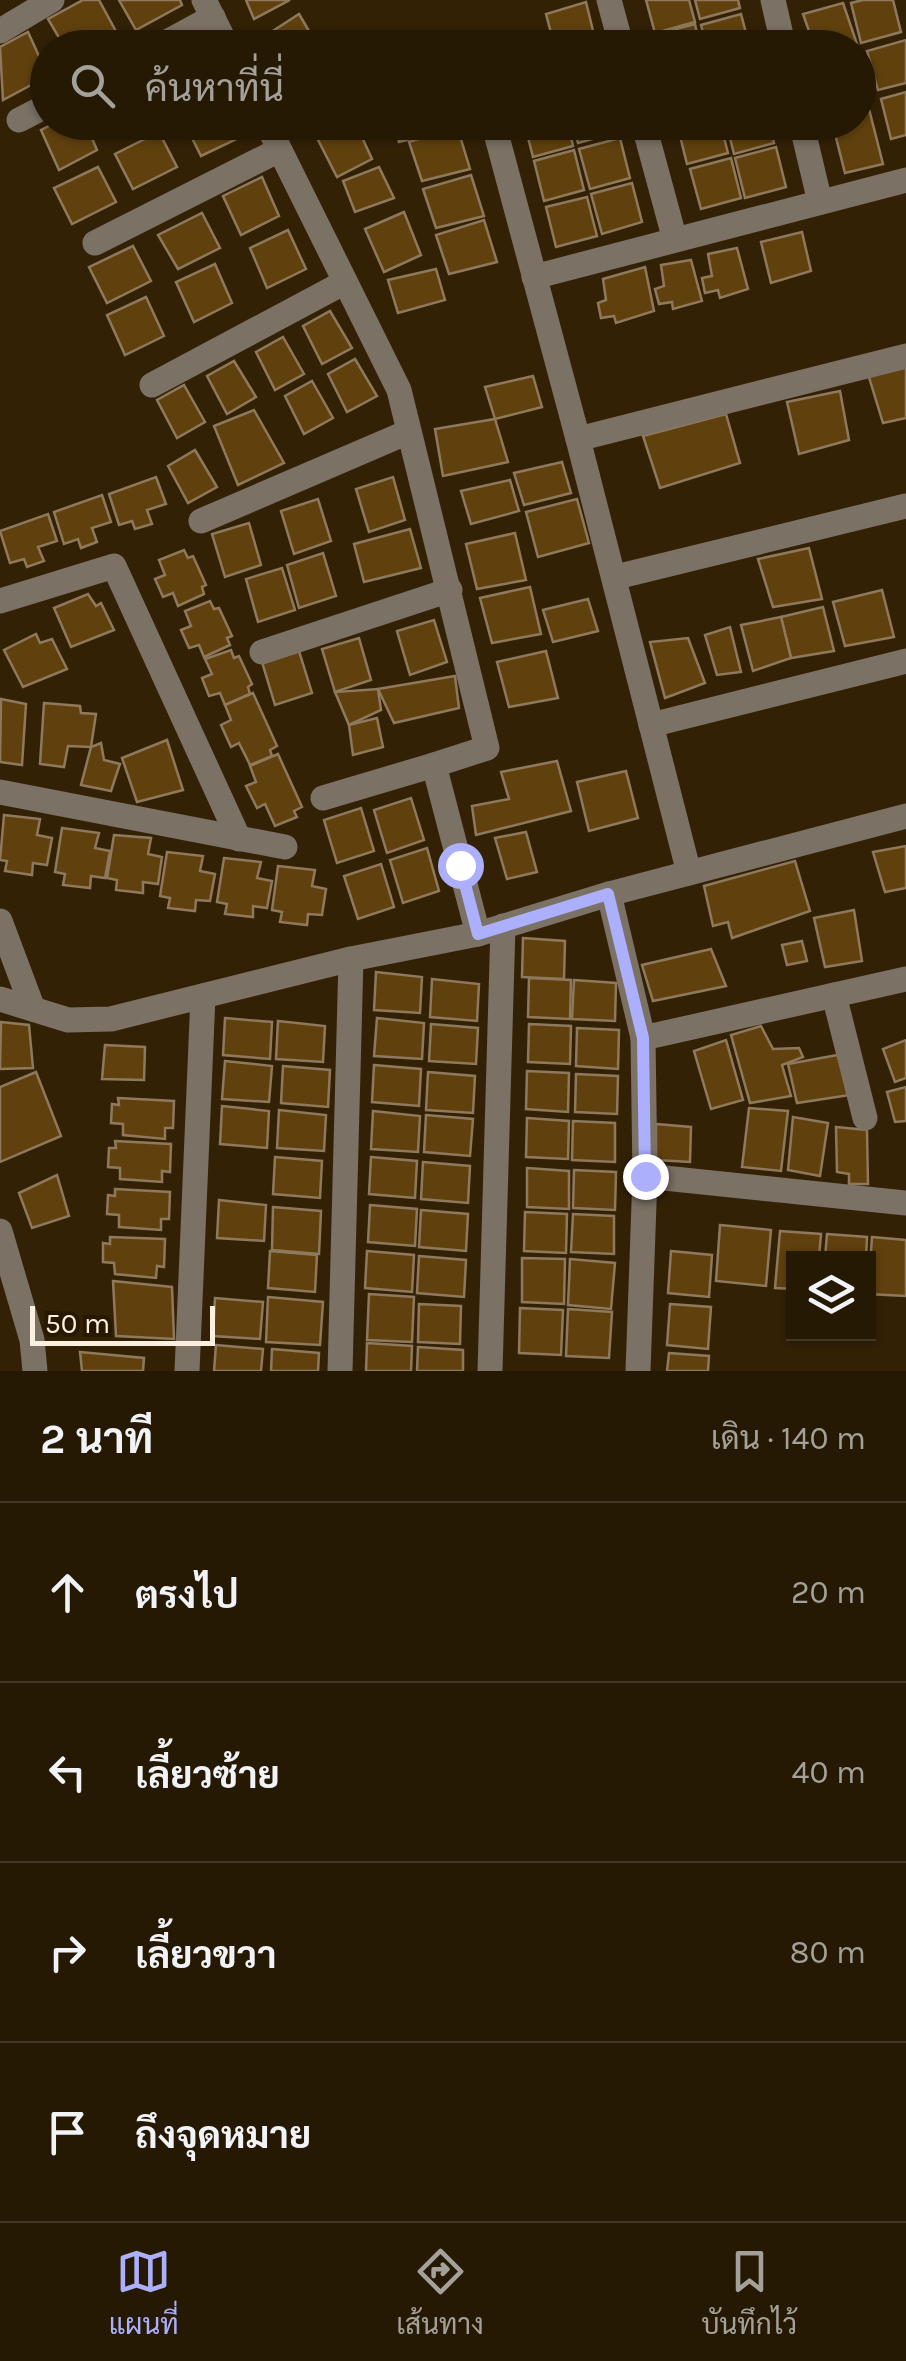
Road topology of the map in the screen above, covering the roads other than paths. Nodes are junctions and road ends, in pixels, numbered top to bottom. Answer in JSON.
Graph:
{"nodes":[{"id":1,"x":52,"y":0,"type":"edge"},
{"id":2,"x":609,"y":0,"type":"edge"},
{"id":3,"x":773,"y":0,"type":"edge"},
{"id":4,"x":209,"y":9,"type":"edge"},
{"id":5,"x":180,"y":30,"type":"edge"},
{"id":6,"x":617,"y":30,"type":"edge"},
{"id":7,"x":780,"y":30,"type":"edge"},
{"id":8,"x":0,"y":31,"type":"edge"},
{"id":9,"x":30,"y":114,"type":"edge"},
{"id":10,"x":18,"y":120,"type":"dead end"},
{"id":11,"x":274,"y":140,"type":"edge"},
{"id":12,"x":498,"y":140,"type":"edge"},
{"id":13,"x":648,"y":140,"type":"edge"},
{"id":14,"x":805,"y":140,"type":"edge"},
{"id":15,"x":279,"y":150,"type":"junction"},
{"id":16,"x":906,"y":180,"type":"edge"},
{"id":17,"x":820,"y":202,"type":"junction"},
{"id":18,"x":675,"y":240,"type":"junction"},
{"id":19,"x":94,"y":243,"type":"dead end"},
{"id":20,"x":534,"y":278,"type":"junction"},
{"id":21,"x":345,"y":282,"type":"junction"},
{"id":22,"x":906,"y":356,"type":"edge"},
{"id":23,"x":152,"y":385,"type":"dead end"},
{"id":24,"x":408,"y":432,"type":"junction"},
{"id":25,"x":578,"y":439,"type":"junction"},
{"id":26,"x":906,"y":506,"type":"edge"},
{"id":27,"x":201,"y":521,"type":"dead end"},
{"id":28,"x":616,"y":577,"type":"junction"},
{"id":29,"x":450,"y":590,"type":"junction"},
{"id":30,"x":0,"y":601,"type":"edge"},
{"id":31,"x":262,"y":652,"type":"dead end"},
{"id":32,"x":906,"y":661,"type":"edge"},
{"id":33,"x":650,"y":725,"type":"junction"},
{"id":34,"x":434,"y":765,"type":"junction"},
{"id":35,"x":0,"y":792,"type":"edge"},
{"id":36,"x":323,"y":798,"type":"dead end"},
{"id":37,"x":906,"y":816,"type":"edge"},
{"id":38,"x":240,"y":839,"type":"junction"},
{"id":39,"x":285,"y":847,"type":"dead end"},
{"id":40,"x":689,"y":873,"type":"junction"},
{"id":41,"x":608,"y":894,"type":"junction"},
{"id":42,"x":0,"y":921,"type":"edge"},
{"id":43,"x":490,"y":930,"type":"junction"},
{"id":44,"x":351,"y":959,"type":"junction"},
{"id":45,"x":906,"y":979,"type":"edge"},
{"id":46,"x":834,"y":995,"type":"junction"},
{"id":47,"x":202,"y":996,"type":"junction"},
{"id":48,"x":0,"y":999,"type":"edge"},
{"id":49,"x":32,"y":1009,"type":"junction"},
{"id":50,"x":643,"y":1038,"type":"junction"},
{"id":51,"x":866,"y":1118,"type":"dead end"},
{"id":52,"x":645,"y":1176,"type":"junction"},
{"id":53,"x":906,"y":1203,"type":"edge"},
{"id":54,"x":0,"y":1231,"type":"edge"},
{"id":55,"x":34,"y":1371,"type":"edge"},
{"id":56,"x":187,"y":1371,"type":"edge"},
{"id":57,"x":340,"y":1371,"type":"edge"},
{"id":58,"x":490,"y":1371,"type":"edge"},
{"id":59,"x":638,"y":1371,"type":"edge"}],
"edges":[{"from":1,"to":8,"type":"street"},
{"from":2,"to":6,"type":"street"},
{"from":3,"to":7,"type":"street"},
{"from":4,"to":5,"type":"street"},
{"from":9,"to":10,"type":"street"},
{"from":11,"to":15,"type":"street"},
{"from":12,"to":20,"type":"street"},
{"from":13,"to":18,"type":"street"},
{"from":14,"to":17,"type":"street"},
{"from":15,"to":19,"type":"street"},
{"from":15,"to":21,"type":"street"},
{"from":16,"to":17,"type":"street"},
{"from":17,"to":18,"type":"street"},
{"from":18,"to":20,"type":"street"},
{"from":20,"to":25,"type":"street"},
{"from":21,"to":23,"type":"street"},
{"from":21,"to":24,"type":"street"},
{"from":22,"to":25,"type":"street"},
{"from":24,"to":27,"type":"street"},
{"from":24,"to":29,"type":"street"},
{"from":25,"to":28,"type":"street"},
{"from":26,"to":28,"type":"street"},
{"from":28,"to":33,"type":"street"},
{"from":29,"to":31,"type":"street"},
{"from":29,"to":34,"type":"street"},
{"from":30,"to":38,"type":"street"},
{"from":32,"to":33,"type":"street"},
{"from":33,"to":40,"type":"street"},
{"from":34,"to":36,"type":"street"},
{"from":34,"to":43,"type":"street"},
{"from":35,"to":38,"type":"street"},
{"from":37,"to":40,"type":"street"},
{"from":38,"to":39,"type":"street"},
{"from":40,"to":41,"type":"street"},
{"from":41,"to":43,"type":"street"},
{"from":41,"to":50,"type":"street"},
{"from":42,"to":49,"type":"street"},
{"from":43,"to":44,"type":"street"},
{"from":43,"to":58,"type":"street"},
{"from":44,"to":47,"type":"street"},
{"from":44,"to":57,"type":"street"},
{"from":45,"to":46,"type":"street"},
{"from":46,"to":50,"type":"street"},
{"from":46,"to":51,"type":"street"},
{"from":47,"to":49,"type":"street"},
{"from":47,"to":56,"type":"street"},
{"from":48,"to":49,"type":"street"},
{"from":50,"to":52,"type":"street"},
{"from":52,"to":53,"type":"street"},
{"from":52,"to":59,"type":"street"},
{"from":54,"to":55,"type":"street"}]}
